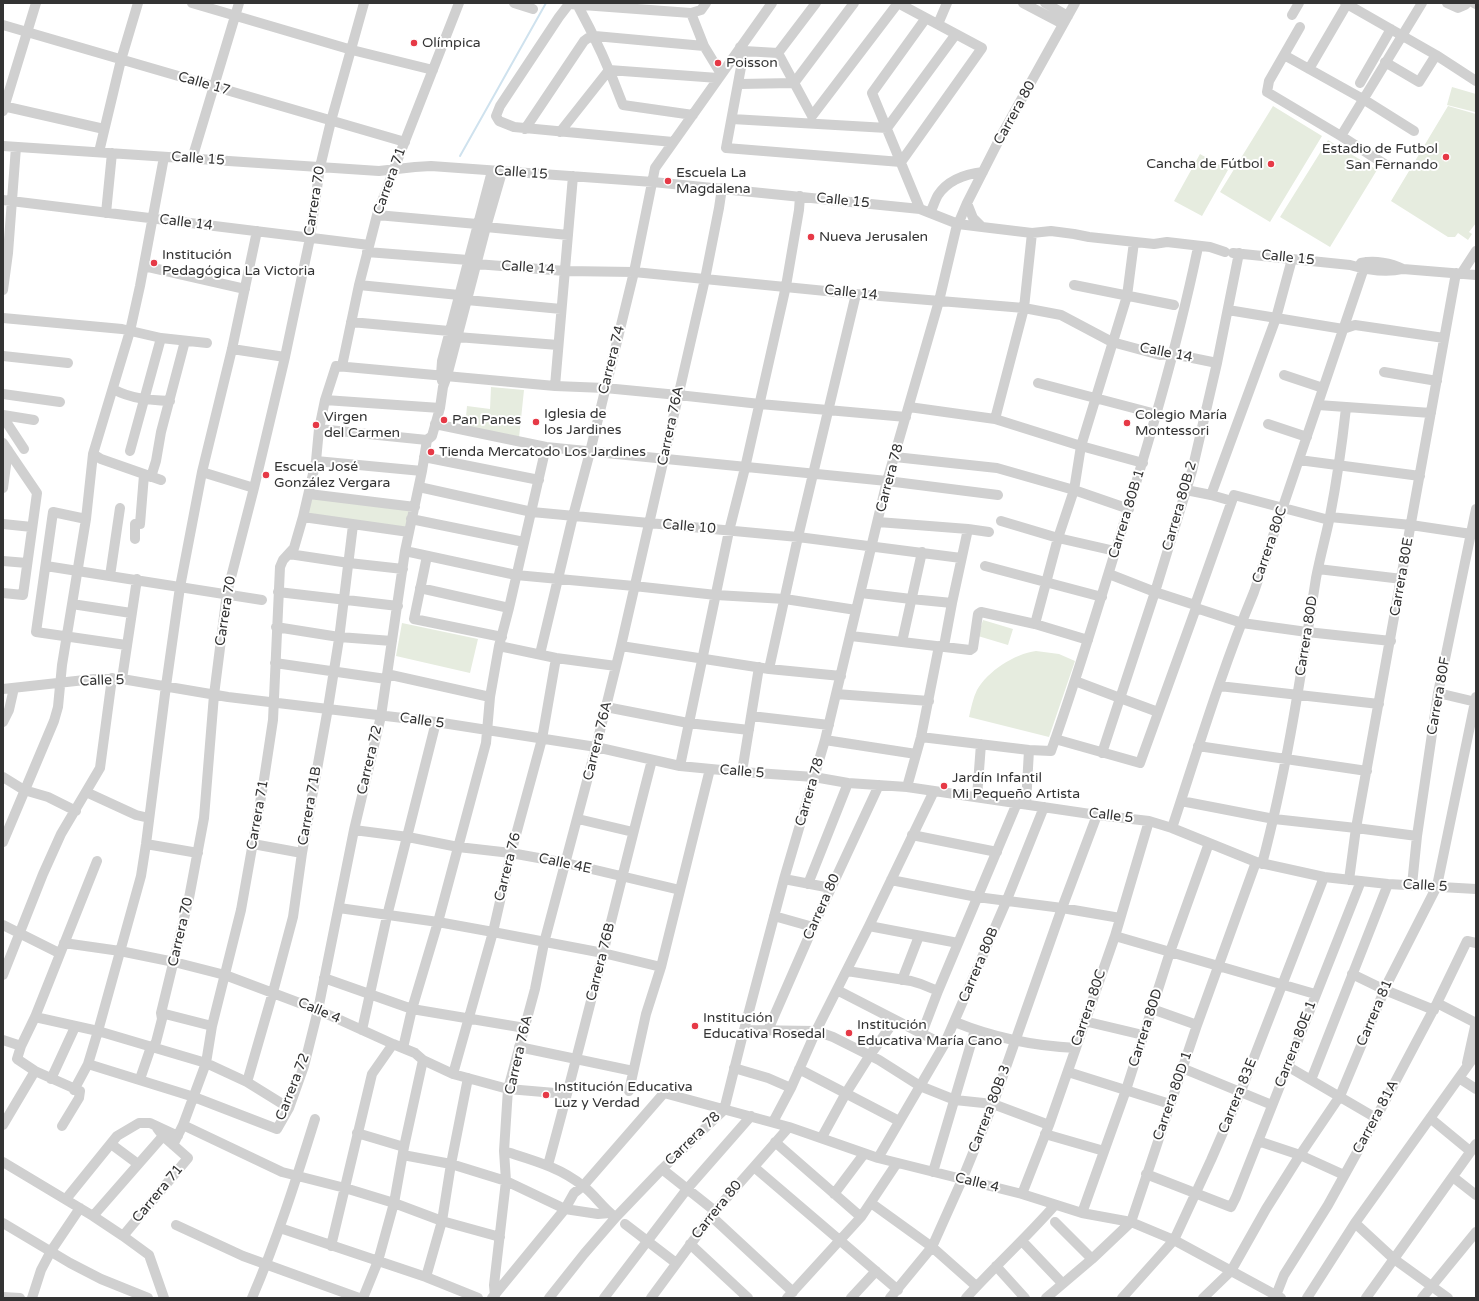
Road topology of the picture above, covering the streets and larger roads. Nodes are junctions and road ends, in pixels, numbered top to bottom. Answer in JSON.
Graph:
{"nodes":[{"id":1,"x":36,"y":3,"type":"edge"},
{"id":2,"x":138,"y":3,"type":"edge"},
{"id":3,"x":192,"y":3,"type":"edge"},
{"id":4,"x":239,"y":3,"type":"edge"},
{"id":5,"x":364,"y":3,"type":"edge"},
{"id":6,"x":459,"y":3,"type":"edge"},
{"id":7,"x":514,"y":3,"type":"edge"},
{"id":8,"x":706,"y":3,"type":"edge"},
{"id":9,"x":772,"y":3,"type":"edge"},
{"id":10,"x":816,"y":3,"type":"edge"},
{"id":11,"x":854,"y":3,"type":"edge"},
{"id":12,"x":898,"y":3,"type":"edge"},
{"id":13,"x":947,"y":3,"type":"edge"},
{"id":14,"x":1023,"y":3,"type":"edge"},
{"id":15,"x":1045,"y":3,"type":"edge"},
{"id":16,"x":1075,"y":3,"type":"edge"},
{"id":17,"x":1299,"y":3,"type":"edge"},
{"id":18,"x":1422,"y":3,"type":"edge"},
{"id":19,"x":1447,"y":3,"type":"edge"},
{"id":20,"x":577,"y":4,"type":"junction"},
{"id":21,"x":1346,"y":4,"type":"edge"},
{"id":22,"x":1462,"y":5,"type":"edge"},
{"id":23,"x":533,"y":9,"type":"dead end"},
{"id":24,"x":691,"y":13,"type":"junction"},
{"id":25,"x":1292,"y":14,"type":"dead end"},
{"id":26,"x":235,"y":16,"type":"junction"},
{"id":27,"x":926,"y":18,"type":"junction"},
{"id":28,"x":1065,"y":20,"type":"junction"},
{"id":29,"x":938,"y":24,"type":"junction"},
{"id":30,"x":3,"y":25,"type":"edge"},
{"id":31,"x":1300,"y":27,"type":"dead end"},
{"id":32,"x":1392,"y":29,"type":"junction"},
{"id":33,"x":27,"y":32,"type":"junction"},
{"id":34,"x":956,"y":34,"type":"junction"},
{"id":35,"x":1402,"y":35,"type":"junction"},
{"id":36,"x":595,"y":36,"type":"junction"},
{"id":37,"x":704,"y":46,"type":"junction"},
{"id":38,"x":742,"y":49,"type":"junction"},
{"id":39,"x":352,"y":50,"type":"junction"},
{"id":40,"x":778,"y":53,"type":"junction"},
{"id":41,"x":1284,"y":55,"type":"junction"},
{"id":42,"x":1436,"y":55,"type":"junction"},
{"id":43,"x":121,"y":60,"type":"junction"},
{"id":44,"x":1385,"y":62,"type":"junction"},
{"id":45,"x":1309,"y":69,"type":"junction"},
{"id":46,"x":433,"y":70,"type":"junction"},
{"id":47,"x":610,"y":70,"type":"junction"},
{"id":48,"x":720,"y":76,"type":"junction"},
{"id":49,"x":1476,"y":82,"type":"edge"},
{"id":50,"x":794,"y":83,"type":"junction"},
{"id":51,"x":1360,"y":83,"type":"dead end"},
{"id":52,"x":738,"y":84,"type":"junction"},
{"id":53,"x":214,"y":87,"type":"junction"},
{"id":54,"x":1363,"y":99,"type":"junction"},
{"id":55,"x":3,"y":108,"type":"edge"},
{"id":56,"x":693,"y":115,"type":"junction"},
{"id":57,"x":732,"y":119,"type":"junction"},
{"id":58,"x":331,"y":121,"type":"junction"},
{"id":59,"x":887,"y":128,"type":"junction"},
{"id":60,"x":104,"y":129,"type":"junction"},
{"id":61,"x":524,"y":129,"type":"junction"},
{"id":62,"x":1414,"y":131,"type":"dead end"},
{"id":63,"x":560,"y":132,"type":"junction"},
{"id":64,"x":1341,"y":136,"type":"junction"},
{"id":65,"x":404,"y":142,"type":"junction"},
{"id":66,"x":674,"y":142,"type":"junction"},
{"id":67,"x":3,"y":146,"type":"edge"},
{"id":68,"x":16,"y":147,"type":"junction"},
{"id":69,"x":99,"y":152,"type":"junction"},
{"id":70,"x":112,"y":153,"type":"junction"},
{"id":71,"x":164,"y":157,"type":"junction"},
{"id":72,"x":192,"y":159,"type":"junction"},
{"id":73,"x":901,"y":162,"type":"junction"},
{"id":74,"x":1386,"y":165,"type":"dead end"},
{"id":75,"x":320,"y":168,"type":"junction"},
{"id":76,"x":394,"y":169,"type":"junction"},
{"id":77,"x":497,"y":171,"type":"junction"},
{"id":78,"x":983,"y":172,"type":"junction"},
{"id":79,"x":573,"y":176,"type":"junction"},
{"id":80,"x":653,"y":182,"type":"junction"},
{"id":81,"x":722,"y":188,"type":"junction"},
{"id":82,"x":800,"y":196,"type":"junction"},
{"id":83,"x":7,"y":201,"type":"edge"},
{"id":84,"x":967,"y":203,"type":"junction"},
{"id":85,"x":920,"y":209,"type":"junction"},
{"id":86,"x":106,"y":213,"type":"junction"},
{"id":87,"x":930,"y":213,"type":"junction"},
{"id":88,"x":377,"y":216,"type":"junction"},
{"id":89,"x":152,"y":218,"type":"junction"},
{"id":90,"x":958,"y":224,"type":"junction"},
{"id":91,"x":482,"y":226,"type":"junction"},
{"id":92,"x":982,"y":228,"type":"junction"},
{"id":93,"x":257,"y":231,"type":"junction"},
{"id":94,"x":1034,"y":233,"type":"junction"},
{"id":95,"x":568,"y":235,"type":"junction"},
{"id":96,"x":310,"y":238,"type":"junction"},
{"id":97,"x":1134,"y":242,"type":"junction"},
{"id":98,"x":1154,"y":244,"type":"junction"},
{"id":99,"x":368,"y":249,"type":"junction"},
{"id":100,"x":1476,"y":251,"type":"edge"},
{"id":101,"x":5,"y":252,"type":"edge"},
{"id":102,"x":1197,"y":252,"type":"junction"},
{"id":103,"x":1225,"y":252,"type":"junction"},
{"id":104,"x":1238,"y":253,"type":"junction"},
{"id":105,"x":1292,"y":259,"type":"junction"},
{"id":106,"x":472,"y":262,"type":"junction"},
{"id":107,"x":1365,"y":265,"type":"junction"},
{"id":108,"x":144,"y":266,"type":"junction"},
{"id":109,"x":565,"y":271,"type":"junction"},
{"id":110,"x":634,"y":272,"type":"junction"},
{"id":111,"x":1458,"y":274,"type":"junction"},
{"id":112,"x":1476,"y":275,"type":"edge"},
{"id":113,"x":705,"y":279,"type":"junction"},
{"id":114,"x":359,"y":285,"type":"junction"},
{"id":115,"x":1074,"y":285,"type":"dead end"},
{"id":116,"x":786,"y":286,"type":"junction"},
{"id":117,"x":245,"y":289,"type":"junction"},
{"id":118,"x":3,"y":290,"type":"edge"},
{"id":119,"x":856,"y":294,"type":"junction"},
{"id":120,"x":1127,"y":296,"type":"junction"},
{"id":121,"x":463,"y":298,"type":"junction"},
{"id":122,"x":939,"y":301,"type":"junction"},
{"id":123,"x":1174,"y":305,"type":"dead end"},
{"id":124,"x":1024,"y":308,"type":"junction"},
{"id":125,"x":562,"y":309,"type":"junction"},
{"id":126,"x":1228,"y":310,"type":"junction"},
{"id":127,"x":3,"y":318,"type":"edge"},
{"id":128,"x":1276,"y":318,"type":"junction"},
{"id":129,"x":351,"y":322,"type":"junction"},
{"id":130,"x":1343,"y":329,"type":"junction"},
{"id":131,"x":130,"y":331,"type":"junction"},
{"id":132,"x":453,"y":334,"type":"junction"},
{"id":133,"x":160,"y":338,"type":"junction"},
{"id":134,"x":1444,"y":338,"type":"junction"},
{"id":135,"x":185,"y":341,"type":"junction"},
{"id":136,"x":1112,"y":342,"type":"junction"},
{"id":137,"x":207,"y":343,"type":"dead end"},
{"id":138,"x":558,"y":345,"type":"junction"},
{"id":139,"x":232,"y":349,"type":"junction"},
{"id":140,"x":1173,"y":354,"type":"junction"},
{"id":141,"x":3,"y":356,"type":"edge"},
{"id":142,"x":285,"y":357,"type":"junction"},
{"id":143,"x":68,"y":363,"type":"dead end"},
{"id":144,"x":1217,"y":364,"type":"junction"},
{"id":145,"x":339,"y":366,"type":"junction"},
{"id":146,"x":1384,"y":372,"type":"dead end"},
{"id":147,"x":1284,"y":375,"type":"dead end"},
{"id":148,"x":444,"y":376,"type":"junction"},
{"id":149,"x":1437,"y":381,"type":"junction"},
{"id":150,"x":1038,"y":383,"type":"dead end"},
{"id":151,"x":555,"y":386,"type":"junction"},
{"id":152,"x":605,"y":388,"type":"junction"},
{"id":153,"x":1323,"y":388,"type":"junction"},
{"id":154,"x":113,"y":389,"type":"junction"},
{"id":155,"x":3,"y":394,"type":"edge"},
{"id":156,"x":678,"y":395,"type":"junction"},
{"id":157,"x":1095,"y":398,"type":"junction"},
{"id":158,"x":144,"y":400,"type":"junction"},
{"id":159,"x":170,"y":400,"type":"junction"},
{"id":160,"x":325,"y":400,"type":"junction"},
{"id":161,"x":60,"y":402,"type":"dead end"},
{"id":162,"x":760,"y":404,"type":"junction"},
{"id":163,"x":1318,"y":405,"type":"junction"},
{"id":164,"x":440,"y":408,"type":"junction"},
{"id":165,"x":1346,"y":408,"type":"junction"},
{"id":166,"x":829,"y":409,"type":"junction"},
{"id":167,"x":907,"y":412,"type":"junction"},
{"id":168,"x":1431,"y":413,"type":"junction"},
{"id":169,"x":1156,"y":414,"type":"junction"},
{"id":170,"x":3,"y":416,"type":"edge"},
{"id":171,"x":995,"y":419,"type":"junction"},
{"id":172,"x":34,"y":420,"type":"dead end"},
{"id":173,"x":435,"y":424,"type":"junction"},
{"id":174,"x":1268,"y":424,"type":"dead end"},
{"id":175,"x":319,"y":429,"type":"junction"},
{"id":176,"x":1307,"y":437,"type":"junction"},
{"id":177,"x":427,"y":440,"type":"junction"},
{"id":178,"x":1081,"y":446,"type":"junction"},
{"id":179,"x":6,"y":447,"type":"edge"},
{"id":180,"x":546,"y":447,"type":"junction"},
{"id":181,"x":24,"y":449,"type":"dead end"},
{"id":182,"x":130,"y":451,"type":"dead end"},
{"id":183,"x":590,"y":452,"type":"junction"},
{"id":184,"x":93,"y":454,"type":"junction"},
{"id":185,"x":424,"y":457,"type":"junction"},
{"id":186,"x":895,"y":457,"type":"junction"},
{"id":187,"x":664,"y":459,"type":"junction"},
{"id":188,"x":1299,"y":460,"type":"junction"},
{"id":189,"x":316,"y":461,"type":"junction"},
{"id":190,"x":1143,"y":463,"type":"junction"},
{"id":191,"x":1339,"y":465,"type":"junction"},
{"id":192,"x":745,"y":468,"type":"junction"},
{"id":193,"x":422,"y":471,"type":"junction"},
{"id":194,"x":202,"y":472,"type":"junction"},
{"id":195,"x":814,"y":474,"type":"junction"},
{"id":196,"x":1420,"y":476,"type":"junction"},
{"id":197,"x":152,"y":477,"type":"junction"},
{"id":198,"x":539,"y":480,"type":"junction"},
{"id":199,"x":887,"y":481,"type":"junction"},
{"id":200,"x":419,"y":487,"type":"junction"},
{"id":201,"x":3,"y":488,"type":"edge"},
{"id":202,"x":254,"y":488,"type":"junction"},
{"id":203,"x":1074,"y":490,"type":"junction"},
{"id":204,"x":1186,"y":490,"type":"junction"},
{"id":205,"x":310,"y":494,"type":"junction"},
{"id":206,"x":998,"y":495,"type":"dead end"},
{"id":207,"x":1211,"y":495,"type":"junction"},
{"id":208,"x":1233,"y":498,"type":"junction"},
{"id":209,"x":415,"y":507,"type":"junction"},
{"id":210,"x":120,"y":508,"type":"dead end"},
{"id":211,"x":1283,"y":508,"type":"junction"},
{"id":212,"x":1129,"y":509,"type":"junction"},
{"id":213,"x":1476,"y":509,"type":"edge"},
{"id":214,"x":532,"y":512,"type":"junction"},
{"id":215,"x":572,"y":516,"type":"junction"},
{"id":216,"x":303,"y":517,"type":"junction"},
{"id":217,"x":86,"y":519,"type":"junction"},
{"id":218,"x":411,"y":519,"type":"junction"},
{"id":219,"x":1329,"y":519,"type":"junction"},
{"id":220,"x":1001,"y":521,"type":"dead end"},
{"id":221,"x":878,"y":522,"type":"junction"},
{"id":222,"x":648,"y":523,"type":"junction"},
{"id":223,"x":3,"y":524,"type":"edge"},
{"id":224,"x":353,"y":525,"type":"junction"},
{"id":225,"x":1411,"y":526,"type":"junction"},
{"id":226,"x":32,"y":527,"type":"junction"},
{"id":227,"x":968,"y":529,"type":"junction"},
{"id":228,"x":729,"y":531,"type":"junction"},
{"id":229,"x":409,"y":532,"type":"junction"},
{"id":230,"x":990,"y":532,"type":"dead end"},
{"id":231,"x":1471,"y":534,"type":"junction"},
{"id":232,"x":798,"y":537,"type":"junction"},
{"id":233,"x":1058,"y":538,"type":"junction"},
{"id":234,"x":135,"y":539,"type":"dead end"},
{"id":235,"x":524,"y":542,"type":"junction"},
{"id":236,"x":872,"y":546,"type":"junction"},
{"id":237,"x":405,"y":551,"type":"junction"},
{"id":238,"x":1116,"y":551,"type":"junction"},
{"id":239,"x":922,"y":552,"type":"junction"},
{"id":240,"x":289,"y":554,"type":"junction"},
{"id":241,"x":427,"y":556,"type":"junction"},
{"id":242,"x":961,"y":558,"type":"junction"},
{"id":243,"x":3,"y":560,"type":"edge"},
{"id":244,"x":27,"y":563,"type":"junction"},
{"id":245,"x":349,"y":563,"type":"junction"},
{"id":246,"x":46,"y":566,"type":"junction"},
{"id":247,"x":985,"y":566,"type":"dead end"},
{"id":248,"x":403,"y":569,"type":"junction"},
{"id":249,"x":1318,"y":569,"type":"junction"},
{"id":250,"x":77,"y":570,"type":"junction"},
{"id":251,"x":1109,"y":574,"type":"junction"},
{"id":252,"x":516,"y":575,"type":"junction"},
{"id":253,"x":110,"y":576,"type":"junction"},
{"id":254,"x":137,"y":579,"type":"junction"},
{"id":255,"x":557,"y":579,"type":"junction"},
{"id":256,"x":1402,"y":579,"type":"junction"},
{"id":257,"x":1046,"y":582,"type":"junction"},
{"id":258,"x":634,"y":586,"type":"junction"},
{"id":259,"x":180,"y":587,"type":"junction"},
{"id":260,"x":420,"y":588,"type":"junction"},
{"id":261,"x":278,"y":592,"type":"junction"},
{"id":262,"x":1155,"y":592,"type":"junction"},
{"id":263,"x":3,"y":593,"type":"edge"},
{"id":264,"x":227,"y":593,"type":"junction"},
{"id":265,"x":861,"y":593,"type":"junction"},
{"id":266,"x":716,"y":595,"type":"junction"},
{"id":267,"x":1102,"y":597,"type":"junction"},
{"id":268,"x":785,"y":599,"type":"junction"},
{"id":269,"x":911,"y":599,"type":"junction"},
{"id":270,"x":262,"y":600,"type":"dead end"},
{"id":271,"x":344,"y":600,"type":"junction"},
{"id":272,"x":952,"y":603,"type":"junction"},
{"id":273,"x":72,"y":604,"type":"junction"},
{"id":274,"x":398,"y":606,"type":"junction"},
{"id":275,"x":1195,"y":606,"type":"junction"},
{"id":276,"x":509,"y":608,"type":"junction"},
{"id":277,"x":856,"y":610,"type":"junction"},
{"id":278,"x":131,"y":613,"type":"junction"},
{"id":279,"x":1242,"y":623,"type":"junction"},
{"id":280,"x":1035,"y":624,"type":"junction"},
{"id":281,"x":276,"y":627,"type":"junction"},
{"id":282,"x":1307,"y":632,"type":"junction"},
{"id":283,"x":67,"y":636,"type":"junction"},
{"id":284,"x":850,"y":636,"type":"junction"},
{"id":285,"x":340,"y":637,"type":"junction"},
{"id":286,"x":1088,"y":640,"type":"junction"},
{"id":287,"x":392,"y":641,"type":"junction"},
{"id":288,"x":1391,"y":641,"type":"junction"},
{"id":289,"x":501,"y":642,"type":"junction"},
{"id":290,"x":902,"y":642,"type":"junction"},
{"id":291,"x":126,"y":645,"type":"junction"},
{"id":292,"x":621,"y":646,"type":"junction"},
{"id":293,"x":941,"y":646,"type":"junction"},
{"id":294,"x":540,"y":654,"type":"junction"},
{"id":295,"x":556,"y":658,"type":"junction"},
{"id":296,"x":702,"y":658,"type":"junction"},
{"id":297,"x":275,"y":663,"type":"junction"},
{"id":298,"x":616,"y":666,"type":"junction"},
{"id":299,"x":759,"y":667,"type":"junction"},
{"id":300,"x":770,"y":669,"type":"junction"},
{"id":301,"x":334,"y":672,"type":"junction"},
{"id":302,"x":841,"y":676,"type":"junction"},
{"id":303,"x":117,"y":678,"type":"junction"},
{"id":304,"x":386,"y":679,"type":"junction"},
{"id":305,"x":1075,"y":681,"type":"junction"},
{"id":306,"x":61,"y":683,"type":"junction"},
{"id":307,"x":166,"y":686,"type":"junction"},
{"id":308,"x":1219,"y":686,"type":"junction"},
{"id":309,"x":14,"y":688,"type":"junction"},
{"id":310,"x":3,"y":689,"type":"edge"},
{"id":311,"x":1438,"y":693,"type":"junction"},
{"id":312,"x":836,"y":694,"type":"junction"},
{"id":313,"x":1298,"y":694,"type":"junction"},
{"id":314,"x":214,"y":695,"type":"junction"},
{"id":315,"x":490,"y":697,"type":"junction"},
{"id":316,"x":1120,"y":698,"type":"junction"},
{"id":317,"x":1476,"y":700,"type":"edge"},
{"id":318,"x":929,"y":701,"type":"junction"},
{"id":319,"x":274,"y":702,"type":"junction"},
{"id":320,"x":1379,"y":704,"type":"junction"},
{"id":321,"x":606,"y":707,"type":"junction"},
{"id":322,"x":328,"y":708,"type":"junction"},
{"id":323,"x":1158,"y":712,"type":"junction"},
{"id":324,"x":381,"y":716,"type":"junction"},
{"id":325,"x":751,"y":716,"type":"junction"},
{"id":326,"x":3,"y":722,"type":"edge"},
{"id":327,"x":436,"y":722,"type":"junction"},
{"id":328,"x":688,"y":723,"type":"junction"},
{"id":329,"x":829,"y":725,"type":"junction"},
{"id":330,"x":749,"y":730,"type":"junction"},
{"id":331,"x":487,"y":731,"type":"junction"},
{"id":332,"x":921,"y":738,"type":"junction"},
{"id":333,"x":542,"y":739,"type":"junction"},
{"id":334,"x":1055,"y":739,"type":"junction"},
{"id":335,"x":825,"y":740,"type":"junction"},
{"id":336,"x":981,"y":744,"type":"junction"},
{"id":337,"x":1198,"y":746,"type":"junction"},
{"id":338,"x":596,"y":747,"type":"junction"},
{"id":339,"x":1029,"y":750,"type":"junction"},
{"id":340,"x":1102,"y":753,"type":"junction"},
{"id":341,"x":916,"y":754,"type":"junction"},
{"id":342,"x":652,"y":760,"type":"junction"},
{"id":343,"x":1286,"y":760,"type":"junction"},
{"id":344,"x":680,"y":766,"type":"junction"},
{"id":345,"x":710,"y":769,"type":"junction"},
{"id":346,"x":1367,"y":771,"type":"junction"},
{"id":347,"x":742,"y":772,"type":"junction"},
{"id":348,"x":3,"y":777,"type":"edge"},
{"id":349,"x":814,"y":777,"type":"junction"},
{"id":350,"x":848,"y":783,"type":"junction"},
{"id":351,"x":878,"y":785,"type":"junction"},
{"id":352,"x":907,"y":787,"type":"junction"},
{"id":353,"x":24,"y":790,"type":"junction"},
{"id":354,"x":934,"y":791,"type":"junction"},
{"id":355,"x":86,"y":792,"type":"junction"},
{"id":356,"x":976,"y":797,"type":"junction"},
{"id":357,"x":1181,"y":801,"type":"junction"},
{"id":358,"x":1021,"y":803,"type":"junction"},
{"id":359,"x":1044,"y":807,"type":"junction"},
{"id":360,"x":76,"y":811,"type":"junction"},
{"id":361,"x":1097,"y":815,"type":"junction"},
{"id":362,"x":149,"y":818,"type":"junction"},
{"id":363,"x":1274,"y":819,"type":"junction"},
{"id":364,"x":578,"y":820,"type":"junction"},
{"id":365,"x":1149,"y":821,"type":"junction"},
{"id":366,"x":1172,"y":828,"type":"junction"},
{"id":367,"x":1356,"y":828,"type":"junction"},
{"id":368,"x":354,"y":830,"type":"junction"},
{"id":369,"x":633,"y":832,"type":"junction"},
{"id":370,"x":912,"y":835,"type":"junction"},
{"id":371,"x":1417,"y":836,"type":"junction"},
{"id":372,"x":408,"y":837,"type":"junction"},
{"id":373,"x":3,"y":842,"type":"edge"},
{"id":374,"x":1209,"y":843,"type":"junction"},
{"id":375,"x":146,"y":844,"type":"junction"},
{"id":376,"x":253,"y":844,"type":"junction"},
{"id":377,"x":458,"y":847,"type":"junction"},
{"id":378,"x":996,"y":852,"type":"junction"},
{"id":379,"x":198,"y":853,"type":"junction"},
{"id":380,"x":302,"y":853,"type":"junction"},
{"id":381,"x":511,"y":853,"type":"junction"},
{"id":382,"x":97,"y":861,"type":"dead end"},
{"id":383,"x":566,"y":863,"type":"junction"},
{"id":384,"x":1259,"y":863,"type":"junction"},
{"id":385,"x":622,"y":876,"type":"junction"},
{"id":386,"x":1324,"y":878,"type":"junction"},
{"id":387,"x":784,"y":879,"type":"junction"},
{"id":388,"x":891,"y":880,"type":"junction"},
{"id":389,"x":1350,"y":880,"type":"junction"},
{"id":390,"x":1361,"y":881,"type":"junction"},
{"id":391,"x":808,"y":884,"type":"junction"},
{"id":392,"x":1388,"y":884,"type":"junction"},
{"id":393,"x":1412,"y":885,"type":"junction"},
{"id":394,"x":1438,"y":886,"type":"junction"},
{"id":395,"x":831,"y":888,"type":"junction"},
{"id":396,"x":1476,"y":889,"type":"edge"},
{"id":397,"x":680,"y":890,"type":"junction"},
{"id":398,"x":977,"y":897,"type":"junction"},
{"id":399,"x":1006,"y":902,"type":"junction"},
{"id":400,"x":339,"y":908,"type":"junction"},
{"id":401,"x":1062,"y":908,"type":"junction"},
{"id":402,"x":387,"y":916,"type":"junction"},
{"id":403,"x":774,"y":916,"type":"junction"},
{"id":404,"x":1120,"y":918,"type":"junction"},
{"id":405,"x":438,"y":922,"type":"junction"},
{"id":406,"x":3,"y":925,"type":"edge"},
{"id":407,"x":869,"y":926,"type":"junction"},
{"id":408,"x":813,"y":927,"type":"junction"},
{"id":409,"x":493,"y":932,"type":"junction"},
{"id":410,"x":20,"y":934,"type":"junction"},
{"id":411,"x":919,"y":936,"type":"junction"},
{"id":412,"x":1115,"y":936,"type":"junction"},
{"id":413,"x":64,"y":943,"type":"junction"},
{"id":414,"x":544,"y":943,"type":"junction"},
{"id":415,"x":958,"y":943,"type":"junction"},
{"id":416,"x":1476,"y":943,"type":"edge"},
{"id":417,"x":120,"y":951,"type":"junction"},
{"id":418,"x":1170,"y":952,"type":"junction"},
{"id":419,"x":59,"y":953,"type":"junction"},
{"id":420,"x":603,"y":953,"type":"junction"},
{"id":421,"x":174,"y":962,"type":"junction"},
{"id":422,"x":1219,"y":966,"type":"junction"},
{"id":423,"x":661,"y":967,"type":"junction"},
{"id":424,"x":847,"y":970,"type":"junction"},
{"id":425,"x":1352,"y":974,"type":"junction"},
{"id":426,"x":3,"y":975,"type":"edge"},
{"id":427,"x":224,"y":975,"type":"junction"},
{"id":428,"x":324,"y":978,"type":"junction"},
{"id":429,"x":902,"y":980,"type":"junction"},
{"id":430,"x":1282,"y":984,"type":"junction"},
{"id":431,"x":837,"y":990,"type":"junction"},
{"id":432,"x":1385,"y":990,"type":"junction"},
{"id":433,"x":938,"y":991,"type":"junction"},
{"id":434,"x":273,"y":992,"type":"junction"},
{"id":435,"x":370,"y":994,"type":"junction"},
{"id":436,"x":1315,"y":994,"type":"junction"},
{"id":437,"x":1435,"y":1006,"type":"junction"},
{"id":438,"x":1152,"y":1008,"type":"junction"},
{"id":439,"x":412,"y":1009,"type":"junction"},
{"id":440,"x":318,"y":1010,"type":"junction"},
{"id":441,"x":161,"y":1013,"type":"junction"},
{"id":442,"x":35,"y":1017,"type":"junction"},
{"id":443,"x":468,"y":1018,"type":"junction"},
{"id":444,"x":895,"y":1020,"type":"junction"},
{"id":445,"x":1084,"y":1021,"type":"junction"},
{"id":446,"x":955,"y":1022,"type":"junction"},
{"id":447,"x":1476,"y":1022,"type":"edge"},
{"id":448,"x":1197,"y":1025,"type":"junction"},
{"id":449,"x":212,"y":1026,"type":"junction"},
{"id":450,"x":75,"y":1027,"type":"junction"},
{"id":451,"x":525,"y":1028,"type":"junction"},
{"id":452,"x":362,"y":1030,"type":"junction"},
{"id":453,"x":744,"y":1030,"type":"junction"},
{"id":454,"x":768,"y":1030,"type":"junction"},
{"id":455,"x":975,"y":1030,"type":"junction"},
{"id":456,"x":98,"y":1031,"type":"junction"},
{"id":457,"x":816,"y":1031,"type":"junction"},
{"id":458,"x":922,"y":1033,"type":"junction"},
{"id":459,"x":1143,"y":1035,"type":"junction"},
{"id":460,"x":3,"y":1040,"type":"edge"},
{"id":461,"x":1016,"y":1041,"type":"junction"},
{"id":462,"x":393,"y":1044,"type":"junction"},
{"id":463,"x":944,"y":1045,"type":"junction"},
{"id":464,"x":21,"y":1046,"type":"junction"},
{"id":465,"x":151,"y":1047,"type":"junction"},
{"id":466,"x":519,"y":1047,"type":"junction"},
{"id":467,"x":403,"y":1048,"type":"junction"},
{"id":468,"x":1076,"y":1048,"type":"junction"},
{"id":469,"x":1476,"y":1054,"type":"edge"},
{"id":470,"x":870,"y":1055,"type":"junction"},
{"id":471,"x":576,"y":1059,"type":"junction"},
{"id":472,"x":423,"y":1060,"type":"junction"},
{"id":473,"x":206,"y":1063,"type":"junction"},
{"id":474,"x":88,"y":1064,"type":"junction"},
{"id":475,"x":1287,"y":1066,"type":"junction"},
{"id":476,"x":734,"y":1068,"type":"junction"},
{"id":477,"x":1182,"y":1068,"type":"junction"},
{"id":478,"x":1466,"y":1068,"type":"junction"},
{"id":479,"x":799,"y":1069,"type":"junction"},
{"id":480,"x":35,"y":1071,"type":"junction"},
{"id":481,"x":633,"y":1071,"type":"junction"},
{"id":482,"x":1068,"y":1072,"type":"junction"},
{"id":483,"x":453,"y":1074,"type":"junction"},
{"id":484,"x":468,"y":1078,"type":"junction"},
{"id":485,"x":1459,"y":1078,"type":"junction"},
{"id":486,"x":51,"y":1079,"type":"junction"},
{"id":487,"x":140,"y":1079,"type":"junction"},
{"id":488,"x":1311,"y":1080,"type":"junction"},
{"id":489,"x":247,"y":1082,"type":"junction"},
{"id":490,"x":920,"y":1086,"type":"junction"},
{"id":491,"x":791,"y":1088,"type":"junction"},
{"id":492,"x":508,"y":1089,"type":"junction"},
{"id":493,"x":1476,"y":1089,"type":"edge"},
{"id":494,"x":74,"y":1090,"type":"junction"},
{"id":495,"x":1126,"y":1090,"type":"junction"},
{"id":496,"x":629,"y":1091,"type":"dead end"},
{"id":497,"x":1241,"y":1091,"type":"junction"},
{"id":498,"x":846,"y":1093,"type":"junction"},
{"id":499,"x":567,"y":1094,"type":"junction"},
{"id":500,"x":1340,"y":1096,"type":"junction"},
{"id":501,"x":194,"y":1097,"type":"junction"},
{"id":502,"x":955,"y":1100,"type":"junction"},
{"id":503,"x":993,"y":1104,"type":"junction"},
{"id":504,"x":1170,"y":1104,"type":"junction"},
{"id":505,"x":1272,"y":1105,"type":"junction"},
{"id":506,"x":288,"y":1108,"type":"junction"},
{"id":507,"x":724,"y":1110,"type":"junction"},
{"id":508,"x":751,"y":1116,"type":"junction"},
{"id":509,"x":1376,"y":1118,"type":"junction"},
{"id":510,"x":1430,"y":1118,"type":"junction"},
{"id":511,"x":315,"y":1119,"type":"dead end"},
{"id":512,"x":773,"y":1122,"type":"junction"},
{"id":513,"x":899,"y":1122,"type":"junction"},
{"id":514,"x":3,"y":1125,"type":"edge"},
{"id":515,"x":183,"y":1125,"type":"junction"},
{"id":516,"x":62,"y":1126,"type":"dead end"},
{"id":517,"x":156,"y":1126,"type":"junction"},
{"id":518,"x":789,"y":1127,"type":"junction"},
{"id":519,"x":1047,"y":1129,"type":"junction"},
{"id":520,"x":357,"y":1133,"type":"junction"},
{"id":521,"x":163,"y":1136,"type":"junction"},
{"id":522,"x":822,"y":1137,"type":"junction"},
{"id":523,"x":176,"y":1141,"type":"junction"},
{"id":524,"x":1258,"y":1141,"type":"junction"},
{"id":525,"x":775,"y":1142,"type":"junction"},
{"id":526,"x":111,"y":1144,"type":"junction"},
{"id":527,"x":1473,"y":1148,"type":"edge"},
{"id":528,"x":403,"y":1151,"type":"junction"},
{"id":529,"x":504,"y":1151,"type":"junction"},
{"id":530,"x":1104,"y":1151,"type":"junction"},
{"id":531,"x":864,"y":1154,"type":"junction"},
{"id":532,"x":1300,"y":1155,"type":"junction"},
{"id":533,"x":878,"y":1158,"type":"junction"},
{"id":534,"x":3,"y":1162,"type":"edge"},
{"id":535,"x":897,"y":1163,"type":"junction"},
{"id":536,"x":138,"y":1164,"type":"junction"},
{"id":537,"x":451,"y":1164,"type":"junction"},
{"id":538,"x":548,"y":1165,"type":"junction"},
{"id":539,"x":754,"y":1167,"type":"junction"},
{"id":540,"x":662,"y":1169,"type":"junction"},
{"id":541,"x":933,"y":1172,"type":"junction"},
{"id":542,"x":1146,"y":1174,"type":"junction"},
{"id":543,"x":1344,"y":1175,"type":"junction"},
{"id":544,"x":297,"y":1176,"type":"junction"},
{"id":545,"x":1452,"y":1177,"type":"junction"},
{"id":546,"x":962,"y":1180,"type":"junction"},
{"id":547,"x":506,"y":1181,"type":"junction"},
{"id":548,"x":583,"y":1186,"type":"junction"},
{"id":549,"x":345,"y":1188,"type":"junction"},
{"id":550,"x":687,"y":1189,"type":"junction"},
{"id":551,"x":834,"y":1194,"type":"junction"},
{"id":552,"x":1022,"y":1194,"type":"junction"},
{"id":553,"x":1196,"y":1195,"type":"junction"},
{"id":554,"x":1476,"y":1195,"type":"edge"},
{"id":555,"x":66,"y":1199,"type":"junction"},
{"id":556,"x":394,"y":1203,"type":"junction"},
{"id":557,"x":871,"y":1203,"type":"junction"},
{"id":558,"x":1056,"y":1204,"type":"junction"},
{"id":559,"x":80,"y":1208,"type":"junction"},
{"id":560,"x":565,"y":1209,"type":"junction"},
{"id":561,"x":1082,"y":1213,"type":"junction"},
{"id":562,"x":713,"y":1214,"type":"junction"},
{"id":563,"x":613,"y":1215,"type":"junction"},
{"id":564,"x":93,"y":1216,"type":"junction"},
{"id":565,"x":860,"y":1218,"type":"junction"},
{"id":566,"x":442,"y":1220,"type":"junction"},
{"id":567,"x":1055,"y":1222,"type":"dead end"},
{"id":568,"x":1130,"y":1222,"type":"junction"},
{"id":569,"x":3,"y":1223,"type":"edge"},
{"id":570,"x":1355,"y":1223,"type":"junction"},
{"id":571,"x":625,"y":1224,"type":"dead end"},
{"id":572,"x":176,"y":1225,"type":"dead end"},
{"id":573,"x":280,"y":1228,"type":"junction"},
{"id":574,"x":1476,"y":1232,"type":"edge"},
{"id":575,"x":123,"y":1236,"type":"junction"},
{"id":576,"x":500,"y":1237,"type":"junction"},
{"id":577,"x":840,"y":1240,"type":"junction"},
{"id":578,"x":1174,"y":1240,"type":"junction"},
{"id":579,"x":1022,"y":1241,"type":"junction"},
{"id":580,"x":648,"y":1242,"type":"junction"},
{"id":581,"x":690,"y":1244,"type":"junction"},
{"id":582,"x":331,"y":1246,"type":"junction"},
{"id":583,"x":932,"y":1248,"type":"junction"},
{"id":584,"x":50,"y":1251,"type":"junction"},
{"id":585,"x":1092,"y":1259,"type":"junction"},
{"id":586,"x":1394,"y":1259,"type":"junction"},
{"id":587,"x":378,"y":1261,"type":"junction"},
{"id":588,"x":676,"y":1263,"type":"junction"},
{"id":589,"x":267,"y":1264,"type":"junction"},
{"id":590,"x":996,"y":1266,"type":"junction"},
{"id":591,"x":876,"y":1271,"type":"junction"},
{"id":592,"x":1231,"y":1271,"type":"junction"},
{"id":593,"x":426,"y":1277,"type":"junction"},
{"id":594,"x":1062,"y":1283,"type":"junction"},
{"id":595,"x":976,"y":1286,"type":"junction"},
{"id":596,"x":1431,"y":1287,"type":"junction"},
{"id":597,"x":898,"y":1290,"type":"junction"},
{"id":598,"x":790,"y":1295,"type":"edge"},
{"id":599,"x":3,"y":1297,"type":"edge"},
{"id":600,"x":493,"y":1297,"type":"edge"},
{"id":601,"x":970,"y":1297,"type":"edge"},
{"id":602,"x":1277,"y":1297,"type":"edge"},
{"id":603,"x":20,"y":1298,"type":"edge"},
{"id":604,"x":32,"y":1298,"type":"edge"},
{"id":605,"x":148,"y":1298,"type":"edge"},
{"id":606,"x":164,"y":1298,"type":"edge"},
{"id":607,"x":252,"y":1298,"type":"edge"},
{"id":608,"x":359,"y":1298,"type":"edge"},
{"id":609,"x":362,"y":1298,"type":"edge"},
{"id":610,"x":478,"y":1298,"type":"edge"},
{"id":611,"x":549,"y":1298,"type":"edge"},
{"id":612,"x":604,"y":1298,"type":"edge"},
{"id":613,"x":651,"y":1298,"type":"edge"},
{"id":614,"x":748,"y":1298,"type":"edge"},
{"id":615,"x":851,"y":1298,"type":"edge"},
{"id":616,"x":890,"y":1298,"type":"edge"},
{"id":617,"x":1025,"y":1298,"type":"edge"},
{"id":618,"x":1046,"y":1298,"type":"edge"},
{"id":619,"x":1122,"y":1298,"type":"edge"},
{"id":620,"x":1203,"y":1298,"type":"edge"},
{"id":621,"x":1307,"y":1298,"type":"edge"},
{"id":622,"x":1366,"y":1298,"type":"edge"},
{"id":623,"x":1422,"y":1298,"type":"edge"},
{"id":624,"x":1448,"y":1298,"type":"edge"}],
"edges":[{"from":1,"to":33,"type":"street"},
{"from":2,"to":43,"type":"street"},
{"from":3,"to":26,"type":"street"},
{"from":4,"to":26,"type":"street"},
{"from":5,"to":39,"type":"street","name":"Carrera 70"},
{"from":6,"to":46,"type":"street","name":"Carrera 71"},
{"from":7,"to":23,"type":"street"},
{"from":8,"to":24,"type":"street"},
{"from":9,"to":38,"type":"street","name":"Carrera 74"},
{"from":10,"to":40,"type":"street"},
{"from":11,"to":50,"type":"street"},
{"from":12,"to":27,"type":"street"},
{"from":12,"to":50,"type":"street"},
{"from":13,"to":29,"type":"street"},
{"from":14,"to":28,"type":"street"},
{"from":15,"to":28,"type":"street"},
{"from":16,"to":28,"type":"street","name":"Carrera 80"},
{"from":17,"to":25,"type":"street"},
{"from":18,"to":35,"type":"street"},
{"from":19,"to":22,"type":"street"},
{"from":20,"to":24,"type":"street"},
{"from":20,"to":36,"type":"street"},
{"from":20,"to":61,"type":"street"},
{"from":21,"to":32,"type":"street"},
{"from":21,"to":45,"type":"street"},
{"from":24,"to":37,"type":"street"},
{"from":26,"to":39,"type":"street"},
{"from":26,"to":53,"type":"street"},
{"from":27,"to":29,"type":"street"},
{"from":27,"to":59,"type":"street"},
{"from":28,"to":78,"type":"street","name":"Carrera 80"},
{"from":29,"to":34,"type":"street"},
{"from":30,"to":33,"type":"street","name":"Calle 17"},
{"from":31,"to":41,"type":"street"},
{"from":32,"to":35,"type":"street"},
{"from":32,"to":51,"type":"street"},
{"from":33,"to":43,"type":"street","name":"Calle 17"},
{"from":33,"to":55,"type":"street"},
{"from":34,"to":59,"type":"street"},
{"from":34,"to":73,"type":"street"},
{"from":35,"to":42,"type":"street"},
{"from":35,"to":44,"type":"street"},
{"from":36,"to":37,"type":"street"},
{"from":36,"to":47,"type":"street"},
{"from":36,"to":61,"type":"street"},
{"from":37,"to":48,"type":"street"},
{"from":38,"to":40,"type":"street"},
{"from":38,"to":48,"type":"street","name":"Carrera 74"},
{"from":38,"to":52,"type":"street"},
{"from":39,"to":46,"type":"street"},
{"from":39,"to":58,"type":"street","name":"Carrera 70"},
{"from":40,"to":50,"type":"street"},
{"from":41,"to":45,"type":"street"},
{"from":41,"to":64,"type":"street"},
{"from":42,"to":44,"type":"street"},
{"from":42,"to":49,"type":"street"},
{"from":43,"to":53,"type":"street","name":"Calle 17"},
{"from":43,"to":60,"type":"street"},
{"from":44,"to":54,"type":"street"},
{"from":45,"to":54,"type":"street"},
{"from":46,"to":65,"type":"street","name":"Carrera 71"},
{"from":47,"to":48,"type":"street"},
{"from":47,"to":56,"type":"street"},
{"from":47,"to":63,"type":"street"},
{"from":48,"to":56,"type":"street","name":"Carrera 74"},
{"from":50,"to":52,"type":"street"},
{"from":52,"to":57,"type":"street"},
{"from":53,"to":58,"type":"street","name":"Calle 17"},
{"from":53,"to":72,"type":"street"},
{"from":54,"to":62,"type":"street"},
{"from":54,"to":64,"type":"street"},
{"from":55,"to":60,"type":"street"},
{"from":56,"to":66,"type":"street","name":"Carrera 74"},
{"from":57,"to":59,"type":"street"},
{"from":57,"to":73,"type":"street"},
{"from":58,"to":65,"type":"street","name":"Calle 17"},
{"from":58,"to":75,"type":"street","name":"Carrera 70"},
{"from":59,"to":73,"type":"street"},
{"from":60,"to":69,"type":"street"},
{"from":61,"to":63,"type":"street"},
{"from":63,"to":66,"type":"street"},
{"from":64,"to":74,"type":"street"},
{"from":65,"to":76,"type":"street","name":"Carrera 71"},
{"from":66,"to":80,"type":"street","name":"Carrera 74"},
{"from":67,"to":68,"type":"street","name":"Calle 15"},
{"from":68,"to":69,"type":"street","name":"Calle 15"},
{"from":68,"to":83,"type":"street"},
{"from":69,"to":70,"type":"street","name":"Calle 15"},
{"from":70,"to":71,"type":"street","name":"Calle 15"},
{"from":70,"to":86,"type":"street"},
{"from":71,"to":72,"type":"street","name":"Calle 15"},
{"from":71,"to":89,"type":"street"},
{"from":72,"to":75,"type":"street","name":"Calle 15"},
{"from":73,"to":85,"type":"street"},
{"from":75,"to":76,"type":"street","name":"Calle 15"},
{"from":75,"to":96,"type":"street","name":"Carrera 70"},
{"from":76,"to":77,"type":"street","name":"Calle 15"},
{"from":76,"to":88,"type":"street","name":"Carrera 71"},
{"from":77,"to":79,"type":"street","name":"Calle 15"},
{"from":77,"to":91,"type":"street","name":"Carrera 72"},
{"from":78,"to":84,"type":"street","name":"Carrera 80"},
{"from":78,"to":87,"type":"street"},
{"from":79,"to":80,"type":"street","name":"Calle 15"},
{"from":79,"to":95,"type":"street"},
{"from":80,"to":81,"type":"street","name":"Calle 15"},
{"from":80,"to":110,"type":"street","name":"Carrera 74"},
{"from":81,"to":82,"type":"street","name":"Calle 15"},
{"from":81,"to":113,"type":"street","name":"Carrera 76A"},
{"from":82,"to":85,"type":"street","name":"Calle 15"},
{"from":82,"to":116,"type":"street"},
{"from":83,"to":86,"type":"street","name":"Calle 14"},
{"from":83,"to":101,"type":"street"},
{"from":84,"to":90,"type":"street","name":"Carrera 80"},
{"from":84,"to":92,"type":"street"},
{"from":85,"to":87,"type":"street","name":"Calle 15"},
{"from":86,"to":89,"type":"street","name":"Calle 14"},
{"from":87,"to":90,"type":"street","name":"Calle 15"},
{"from":88,"to":91,"type":"street"},
{"from":88,"to":99,"type":"street","name":"Carrera 71"},
{"from":89,"to":93,"type":"street","name":"Calle 14"},
{"from":89,"to":108,"type":"street"},
{"from":90,"to":92,"type":"street","name":"Calle 15"},
{"from":90,"to":122,"type":"street","name":"Carrera 78"},
{"from":91,"to":95,"type":"street"},
{"from":91,"to":106,"type":"street","name":"Carrera 72"},
{"from":92,"to":94,"type":"street","name":"Calle 15"},
{"from":93,"to":96,"type":"street","name":"Calle 14"},
{"from":93,"to":117,"type":"street"},
{"from":94,"to":97,"type":"street","name":"Calle 15"},
{"from":94,"to":124,"type":"street"},
{"from":95,"to":109,"type":"street"},
{"from":96,"to":99,"type":"street","name":"Calle 14"},
{"from":96,"to":142,"type":"street","name":"Carrera 70"},
{"from":97,"to":98,"type":"street","name":"Calle 15"},
{"from":97,"to":120,"type":"street"},
{"from":98,"to":102,"type":"street","name":"Calle 15"},
{"from":98,"to":103,"type":"street","name":"Calle 15"},
{"from":99,"to":106,"type":"street","name":"Calle 14"},
{"from":99,"to":114,"type":"street","name":"Carrera 71"},
{"from":100,"to":111,"type":"street"},
{"from":101,"to":118,"type":"street"},
{"from":102,"to":103,"type":"street","name":"Calle 15"},
{"from":102,"to":140,"type":"street","name":"Carrera 80B 1"},
{"from":103,"to":104,"type":"street","name":"Calle 15"},
{"from":104,"to":105,"type":"street","name":"Calle 15"},
{"from":104,"to":126,"type":"street","name":"Carrera 80B 2"},
{"from":105,"to":107,"type":"street","name":"Calle 15"},
{"from":105,"to":128,"type":"street"},
{"from":106,"to":109,"type":"street","name":"Calle 14"},
{"from":106,"to":121,"type":"street","name":"Carrera 72"},
{"from":107,"to":111,"type":"street","name":"Calle 15"},
{"from":107,"to":130,"type":"street","name":"Carrera 80C"},
{"from":108,"to":117,"type":"street"},
{"from":108,"to":131,"type":"street"},
{"from":109,"to":110,"type":"street","name":"Calle 14"},
{"from":109,"to":125,"type":"street"},
{"from":110,"to":113,"type":"street","name":"Calle 14"},
{"from":110,"to":152,"type":"street","name":"Carrera 74"},
{"from":111,"to":112,"type":"street","name":"Calle 15"},
{"from":111,"to":134,"type":"street","name":"Carrera 80E"},
{"from":113,"to":116,"type":"street","name":"Calle 14"},
{"from":113,"to":156,"type":"street","name":"Carrera 76A"},
{"from":114,"to":121,"type":"street"},
{"from":114,"to":129,"type":"street","name":"Carrera 71"},
{"from":115,"to":120,"type":"street"},
{"from":116,"to":119,"type":"street","name":"Calle 14"},
{"from":116,"to":162,"type":"street"},
{"from":117,"to":139,"type":"street"},
{"from":119,"to":122,"type":"street","name":"Calle 14"},
{"from":119,"to":166,"type":"street"},
{"from":120,"to":123,"type":"street"},
{"from":120,"to":136,"type":"street"},
{"from":121,"to":125,"type":"street"},
{"from":121,"to":132,"type":"street","name":"Carrera 72"},
{"from":122,"to":124,"type":"street","name":"Calle 14"},
{"from":122,"to":167,"type":"street","name":"Carrera 78"},
{"from":124,"to":136,"type":"street","name":"Calle 14"},
{"from":124,"to":171,"type":"street"},
{"from":125,"to":138,"type":"street"},
{"from":126,"to":128,"type":"street"},
{"from":126,"to":144,"type":"street","name":"Carrera 80B 2"},
{"from":127,"to":131,"type":"street"},
{"from":128,"to":130,"type":"street"},
{"from":128,"to":207,"type":"street"},
{"from":129,"to":132,"type":"street"},
{"from":129,"to":145,"type":"street","name":"Carrera 71"},
{"from":130,"to":134,"type":"street"},
{"from":130,"to":153,"type":"street","name":"Carrera 80C"},
{"from":131,"to":133,"type":"street"},
{"from":131,"to":154,"type":"street"},
{"from":132,"to":138,"type":"street"},
{"from":132,"to":148,"type":"street","name":"Carrera 72"},
{"from":133,"to":135,"type":"street"},
{"from":133,"to":158,"type":"street"},
{"from":134,"to":149,"type":"street","name":"Carrera 80E"},
{"from":135,"to":137,"type":"street"},
{"from":135,"to":159,"type":"street"},
{"from":136,"to":140,"type":"street","name":"Calle 14"},
{"from":136,"to":157,"type":"street"},
{"from":138,"to":151,"type":"street"},
{"from":139,"to":142,"type":"street"},
{"from":139,"to":194,"type":"street"},
{"from":140,"to":144,"type":"street","name":"Calle 14"},
{"from":140,"to":169,"type":"street","name":"Carrera 80B 1"},
{"from":141,"to":143,"type":"street"},
{"from":142,"to":202,"type":"street","name":"Carrera 70"},
{"from":144,"to":204,"type":"street","name":"Carrera 80B 2"},
{"from":145,"to":148,"type":"street"},
{"from":145,"to":160,"type":"street","name":"Carrera 71"},
{"from":146,"to":149,"type":"street"},
{"from":147,"to":153,"type":"street"},
{"from":148,"to":151,"type":"street"},
{"from":148,"to":164,"type":"street","name":"Carrera 72"},
{"from":149,"to":168,"type":"street","name":"Carrera 80E"},
{"from":150,"to":157,"type":"street"},
{"from":151,"to":152,"type":"street"},
{"from":152,"to":156,"type":"street"},
{"from":152,"to":183,"type":"street","name":"Carrera 74"},
{"from":153,"to":163,"type":"street","name":"Carrera 80C"},
{"from":154,"to":158,"type":"street"},
{"from":154,"to":184,"type":"street"},
{"from":155,"to":161,"type":"street"},
{"from":156,"to":162,"type":"street"},
{"from":156,"to":187,"type":"street","name":"Carrera 76A"},
{"from":157,"to":169,"type":"street"},
{"from":157,"to":178,"type":"street"},
{"from":158,"to":159,"type":"street"},
{"from":158,"to":182,"type":"street"},
{"from":159,"to":197,"type":"street"},
{"from":160,"to":164,"type":"street"},
{"from":160,"to":175,"type":"street","name":"Carrera 71"},
{"from":162,"to":166,"type":"street"},
{"from":162,"to":192,"type":"street"},
{"from":163,"to":165,"type":"street"},
{"from":163,"to":176,"type":"street","name":"Carrera 80C"},
{"from":164,"to":173,"type":"street","name":"Carrera 72"},
{"from":165,"to":168,"type":"street"},
{"from":165,"to":191,"type":"street","name":"Carrera 80D"},
{"from":166,"to":167,"type":"street"},
{"from":166,"to":195,"type":"street"},
{"from":167,"to":171,"type":"street"},
{"from":167,"to":186,"type":"street","name":"Carrera 78"},
{"from":168,"to":196,"type":"street","name":"Carrera 80E"},
{"from":169,"to":190,"type":"street","name":"Carrera 80B 1"},
{"from":170,"to":172,"type":"street"},
{"from":170,"to":181,"type":"street"},
{"from":171,"to":178,"type":"street"},
{"from":173,"to":177,"type":"street","name":"Carrera 72"},
{"from":173,"to":180,"type":"street"},
{"from":174,"to":176,"type":"street"},
{"from":175,"to":177,"type":"street"},
{"from":175,"to":189,"type":"street","name":"Carrera 71"},
{"from":176,"to":188,"type":"street","name":"Carrera 80C"},
{"from":177,"to":185,"type":"street","name":"Carrera 72"},
{"from":178,"to":190,"type":"street"},
{"from":178,"to":203,"type":"street"},
{"from":179,"to":201,"type":"street"},
{"from":179,"to":226,"type":"street"},
{"from":180,"to":183,"type":"street"},
{"from":180,"to":198,"type":"street"},
{"from":183,"to":187,"type":"street"},
{"from":183,"to":215,"type":"street","name":"Carrera 74"},
{"from":184,"to":197,"type":"street"},
{"from":184,"to":217,"type":"street"},
{"from":185,"to":193,"type":"street","name":"Carrera 72"},
{"from":185,"to":198,"type":"street"},
{"from":186,"to":199,"type":"street","name":"Carrera 78"},
{"from":186,"to":203,"type":"street"},
{"from":187,"to":192,"type":"street"},
{"from":187,"to":222,"type":"street","name":"Carrera 76A"},
{"from":188,"to":191,"type":"street"},
{"from":188,"to":211,"type":"street","name":"Carrera 80C"},
{"from":189,"to":193,"type":"street"},
{"from":189,"to":205,"type":"street","name":"Carrera 71"},
{"from":190,"to":212,"type":"street","name":"Carrera 80B 1"},
{"from":191,"to":196,"type":"street"},
{"from":191,"to":219,"type":"street","name":"Carrera 80D"},
{"from":192,"to":195,"type":"street"},
{"from":192,"to":228,"type":"street"},
{"from":193,"to":200,"type":"street","name":"Carrera 72"},
{"from":194,"to":202,"type":"street"},
{"from":194,"to":259,"type":"street"},
{"from":195,"to":199,"type":"street"},
{"from":195,"to":232,"type":"street"},
{"from":196,"to":225,"type":"street","name":"Carrera 80E"},
{"from":197,"to":234,"type":"street"},
{"from":198,"to":214,"type":"street"},
{"from":199,"to":206,"type":"street"},
{"from":199,"to":221,"type":"street","name":"Carrera 78"},
{"from":200,"to":209,"type":"street","name":"Carrera 72"},
{"from":200,"to":214,"type":"street","name":"Calle 10"},
{"from":202,"to":264,"type":"street","name":"Carrera 70"},
{"from":203,"to":212,"type":"street"},
{"from":203,"to":233,"type":"street"},
{"from":204,"to":207,"type":"street"},
{"from":204,"to":262,"type":"street","name":"Carrera 80B 2"},
{"from":205,"to":209,"type":"street"},
{"from":205,"to":216,"type":"street","name":"Carrera 71"},
{"from":207,"to":208,"type":"street"},
{"from":208,"to":211,"type":"street"},
{"from":208,"to":275,"type":"street"},
{"from":209,"to":218,"type":"street","name":"Carrera 72"},
{"from":210,"to":253,"type":"street"},
{"from":211,"to":219,"type":"street"},
{"from":211,"to":279,"type":"street","name":"Carrera 80C"},
{"from":212,"to":238,"type":"street","name":"Carrera 80B 1"},
{"from":213,"to":231,"type":"street","name":"Carrera 80F"},
{"from":214,"to":215,"type":"street","name":"Calle 10"},
{"from":214,"to":235,"type":"street"},
{"from":215,"to":222,"type":"street","name":"Calle 10"},
{"from":215,"to":255,"type":"street","name":"Carrera 74"},
{"from":216,"to":224,"type":"street"},
{"from":216,"to":240,"type":"street","name":"Carrera 71"},
{"from":217,"to":246,"type":"street"},
{"from":217,"to":250,"type":"street"},
{"from":218,"to":229,"type":"street","name":"Carrera 72"},
{"from":218,"to":235,"type":"street"},
{"from":219,"to":225,"type":"street"},
{"from":219,"to":249,"type":"street","name":"Carrera 80D"},
{"from":220,"to":233,"type":"street"},
{"from":221,"to":227,"type":"street"},
{"from":221,"to":236,"type":"street","name":"Carrera 78"},
{"from":222,"to":228,"type":"street","name":"Calle 10"},
{"from":222,"to":258,"type":"street","name":"Carrera 76A"},
{"from":223,"to":226,"type":"street"},
{"from":224,"to":229,"type":"street"},
{"from":224,"to":245,"type":"street","name":"Carrera 71B"},
{"from":225,"to":231,"type":"street"},
{"from":225,"to":256,"type":"street","name":"Carrera 80E"},
{"from":226,"to":244,"type":"street"},
{"from":227,"to":230,"type":"street"},
{"from":227,"to":242,"type":"street"},
{"from":228,"to":232,"type":"street","name":"Calle 10"},
{"from":228,"to":266,"type":"street"},
{"from":229,"to":237,"type":"street","name":"Carrera 72"},
{"from":231,"to":311,"type":"street","name":"Carrera 80F"},
{"from":232,"to":236,"type":"street","name":"Calle 10"},
{"from":232,"to":268,"type":"street"},
{"from":233,"to":238,"type":"street"},
{"from":233,"to":257,"type":"street"},
{"from":235,"to":252,"type":"street"},
{"from":236,"to":239,"type":"street","name":"Calle 10"},
{"from":236,"to":265,"type":"street","name":"Carrera 78"},
{"from":237,"to":241,"type":"street"},
{"from":237,"to":248,"type":"street","name":"Carrera 72"},
{"from":238,"to":251,"type":"street","name":"Carrera 80B 1"},
{"from":239,"to":242,"type":"street","name":"Calle 10"},
{"from":239,"to":269,"type":"street"},
{"from":240,"to":245,"type":"street"},
{"from":240,"to":261,"type":"street","name":"Carrera 71"},
{"from":241,"to":252,"type":"street"},
{"from":241,"to":260,"type":"street"},
{"from":242,"to":272,"type":"street"},
{"from":243,"to":244,"type":"street"},
{"from":244,"to":263,"type":"street"},
{"from":245,"to":248,"type":"street"},
{"from":245,"to":271,"type":"street","name":"Carrera 71B"},
{"from":246,"to":250,"type":"street"},
{"from":246,"to":283,"type":"street"},
{"from":247,"to":257,"type":"street"},
{"from":248,"to":274,"type":"street","name":"Carrera 72"},
{"from":249,"to":256,"type":"street"},
{"from":249,"to":282,"type":"street","name":"Carrera 80D"},
{"from":250,"to":253,"type":"street"},
{"from":250,"to":273,"type":"street"},
{"from":251,"to":262,"type":"street"},
{"from":251,"to":267,"type":"street","name":"Carrera 80B 1"},
{"from":252,"to":255,"type":"street"},
{"from":252,"to":276,"type":"street"},
{"from":253,"to":254,"type":"street"},
{"from":254,"to":259,"type":"street"},
{"from":254,"to":278,"type":"street"},
{"from":255,"to":258,"type":"street"},
{"from":255,"to":294,"type":"street","name":"Carrera 74"},
{"from":256,"to":288,"type":"street","name":"Carrera 80E"},
{"from":257,"to":267,"type":"street"},
{"from":257,"to":280,"type":"street"},
{"from":258,"to":266,"type":"street"},
{"from":258,"to":292,"type":"street","name":"Carrera 76A"},
{"from":259,"to":264,"type":"street"},
{"from":259,"to":307,"type":"street"},
{"from":260,"to":276,"type":"street"},
{"from":260,"to":289,"type":"street"},
{"from":261,"to":271,"type":"street"},
{"from":261,"to":281,"type":"street","name":"Carrera 71"},
{"from":262,"to":275,"type":"street"},
{"from":262,"to":316,"type":"street","name":"Carrera 80B 2"},
{"from":264,"to":270,"type":"street"},
{"from":264,"to":314,"type":"street","name":"Carrera 70"},
{"from":265,"to":269,"type":"street"},
{"from":265,"to":277,"type":"street","name":"Carrera 78"},
{"from":266,"to":268,"type":"street"},
{"from":266,"to":296,"type":"street"},
{"from":267,"to":286,"type":"street","name":"Carrera 80B 1"},
{"from":268,"to":277,"type":"street"},
{"from":268,"to":300,"type":"street"},
{"from":269,"to":272,"type":"street"},
{"from":269,"to":290,"type":"street"},
{"from":271,"to":274,"type":"street"},
{"from":271,"to":285,"type":"street","name":"Carrera 71B"},
{"from":272,"to":293,"type":"street"},
{"from":273,"to":278,"type":"street"},
{"from":273,"to":283,"type":"street"},
{"from":274,"to":287,"type":"street","name":"Carrera 72"},
{"from":275,"to":279,"type":"street"},
{"from":275,"to":323,"type":"street"},
{"from":276,"to":289,"type":"street"},
{"from":277,"to":284,"type":"street","name":"Carrera 78"},
{"from":278,"to":291,"type":"street"},
{"from":279,"to":282,"type":"street"},
{"from":279,"to":308,"type":"street","name":"Carrera 80C"},
{"from":280,"to":286,"type":"street"},
{"from":280,"to":293,"type":"street"},
{"from":281,"to":285,"type":"street"},
{"from":281,"to":297,"type":"street","name":"Carrera 71"},
{"from":282,"to":288,"type":"street"},
{"from":282,"to":313,"type":"street","name":"Carrera 80D"},
{"from":283,"to":291,"type":"street"},
{"from":283,"to":306,"type":"street"},
{"from":284,"to":290,"type":"street"},
{"from":284,"to":302,"type":"street","name":"Carrera 78"},
{"from":285,"to":287,"type":"street"},
{"from":285,"to":301,"type":"street","name":"Carrera 71B"},
{"from":286,"to":305,"type":"street","name":"Carrera 80B 1"},
{"from":287,"to":304,"type":"street","name":"Carrera 72"},
{"from":288,"to":320,"type":"street","name":"Carrera 80E"},
{"from":289,"to":294,"type":"street"},
{"from":289,"to":315,"type":"street"},
{"from":290,"to":293,"type":"street"},
{"from":291,"to":303,"type":"street"},
{"from":292,"to":296,"type":"street"},
{"from":292,"to":298,"type":"street","name":"Carrera 76A"},
{"from":293,"to":318,"type":"street"},
{"from":294,"to":295,"type":"street"},
{"from":295,"to":298,"type":"street"},
{"from":295,"to":333,"type":"street","name":"Carrera 76"},
{"from":296,"to":299,"type":"street"},
{"from":296,"to":328,"type":"street"},
{"from":297,"to":301,"type":"street"},
{"from":297,"to":319,"type":"street","name":"Carrera 71"},
{"from":298,"to":321,"type":"street","name":"Carrera 76A"},
{"from":299,"to":300,"type":"street"},
{"from":299,"to":325,"type":"street"},
{"from":300,"to":302,"type":"street"},
{"from":301,"to":304,"type":"street"},
{"from":301,"to":322,"type":"street","name":"Carrera 71B"},
{"from":302,"to":312,"type":"street","name":"Carrera 78"},
{"from":303,"to":306,"type":"street","name":"Calle 5"},
{"from":303,"to":307,"type":"street","name":"Calle 5"},
{"from":303,"to":355,"type":"street"},
{"from":304,"to":315,"type":"street"},
{"from":304,"to":324,"type":"street","name":"Carrera 72"},
{"from":305,"to":316,"type":"street"},
{"from":305,"to":334,"type":"street","name":"Carrera 80B 1"},
{"from":306,"to":309,"type":"street","name":"Calle 5"},
{"from":306,"to":353,"type":"street"},
{"from":307,"to":314,"type":"street","name":"Calle 5"},
{"from":307,"to":362,"type":"street"},
{"from":308,"to":313,"type":"street"},
{"from":308,"to":337,"type":"street","name":"Carrera 80C"},
{"from":309,"to":310,"type":"street","name":"Calle 5"},
{"from":309,"to":326,"type":"street"},
{"from":311,"to":317,"type":"street"},
{"from":311,"to":371,"type":"street","name":"Carrera 80F"},
{"from":312,"to":318,"type":"street"},
{"from":312,"to":329,"type":"street","name":"Carrera 78"},
{"from":313,"to":320,"type":"street"},
{"from":313,"to":343,"type":"street","name":"Carrera 80D"},
{"from":314,"to":319,"type":"street","name":"Calle 5"},
{"from":314,"to":379,"type":"street","name":"Carrera 70"},
{"from":315,"to":331,"type":"street"},
{"from":316,"to":323,"type":"street"},
{"from":316,"to":340,"type":"street","name":"Carrera 80B 2"},
{"from":317,"to":394,"type":"street","name":"Carrera 81"},
{"from":318,"to":332,"type":"street"},
{"from":319,"to":322,"type":"street","name":"Calle 5"},
{"from":319,"to":376,"type":"street","name":"Carrera 71"},
{"from":320,"to":346,"type":"street","name":"Carrera 80E"},
{"from":321,"to":328,"type":"street"},
{"from":321,"to":338,"type":"street","name":"Carrera 76A"},
{"from":322,"to":324,"type":"street","name":"Calle 5"},
{"from":322,"to":380,"type":"street","name":"Carrera 71B"},
{"from":323,"to":340,"type":"street"},
{"from":324,"to":327,"type":"street","name":"Calle 5"},
{"from":324,"to":368,"type":"street","name":"Carrera 72"},
{"from":325,"to":329,"type":"street"},
{"from":325,"to":330,"type":"street"},
{"from":327,"to":331,"type":"street","name":"Calle 5"},
{"from":327,"to":372,"type":"street"},
{"from":328,"to":330,"type":"street"},
{"from":328,"to":344,"type":"street"},
{"from":329,"to":335,"type":"street","name":"Carrera 78"},
{"from":330,"to":347,"type":"street"},
{"from":331,"to":333,"type":"street","name":"Calle 5"},
{"from":331,"to":377,"type":"street"},
{"from":332,"to":336,"type":"street"},
{"from":332,"to":341,"type":"street"},
{"from":333,"to":338,"type":"street","name":"Calle 5"},
{"from":333,"to":381,"type":"street","name":"Carrera 76"},
{"from":334,"to":339,"type":"street","name":"Carrera 80B 1"},
{"from":334,"to":340,"type":"street"},
{"from":335,"to":341,"type":"street"},
{"from":335,"to":349,"type":"street","name":"Carrera 78"},
{"from":336,"to":339,"type":"street"},
{"from":336,"to":356,"type":"street"},
{"from":337,"to":343,"type":"street"},
{"from":337,"to":357,"type":"street","name":"Carrera 80C"},
{"from":338,"to":342,"type":"street","name":"Calle 5"},
{"from":338,"to":364,"type":"street","name":"Carrera 76A"},
{"from":339,"to":358,"type":"street"},
{"from":341,"to":352,"type":"street"},
{"from":342,"to":344,"type":"street","name":"Calle 5"},
{"from":342,"to":369,"type":"street","name":"Carrera 76B"},
{"from":343,"to":346,"type":"street"},
{"from":343,"to":363,"type":"street","name":"Carrera 80D"},
{"from":344,"to":345,"type":"street","name":"Calle 5"},
{"from":345,"to":347,"type":"street","name":"Calle 5"},
{"from":345,"to":397,"type":"street"},
{"from":346,"to":367,"type":"street","name":"Carrera 80E"},
{"from":347,"to":349,"type":"street","name":"Calle 5"},
{"from":348,"to":353,"type":"street"},
{"from":349,"to":350,"type":"street","name":"Calle 5"},
{"from":349,"to":387,"type":"street","name":"Carrera 78"},
{"from":350,"to":351,"type":"street","name":"Calle 5"},
{"from":350,"to":391,"type":"street"},
{"from":351,"to":352,"type":"street","name":"Calle 5"},
{"from":351,"to":395,"type":"street","name":"Carrera 80"},
{"from":352,"to":354,"type":"street","name":"Calle 5"},
{"from":353,"to":360,"type":"street"},
{"from":353,"to":373,"type":"street"},
{"from":354,"to":356,"type":"street","name":"Calle 5"},
{"from":354,"to":370,"type":"street"},
{"from":355,"to":360,"type":"street"},
{"from":355,"to":362,"type":"street"},
{"from":356,"to":358,"type":"street","name":"Calle 5"},
{"from":357,"to":363,"type":"street"},
{"from":357,"to":366,"type":"street","name":"Carrera 80C"},
{"from":358,"to":359,"type":"street","name":"Calle 5"},
{"from":358,"to":378,"type":"street"},
{"from":359,"to":361,"type":"street","name":"Calle 5"},
{"from":359,"to":399,"type":"street","name":"Carrera 80B"},
{"from":360,"to":410,"type":"street"},
{"from":361,"to":365,"type":"street","name":"Calle 5"},
{"from":361,"to":401,"type":"street","name":"Carrera 80B 3"},
{"from":362,"to":375,"type":"street"},
{"from":363,"to":367,"type":"street"},
{"from":363,"to":384,"type":"street","name":"Carrera 80D"},
{"from":364,"to":369,"type":"street"},
{"from":364,"to":383,"type":"street","name":"Carrera 76A"},
{"from":365,"to":366,"type":"street","name":"Calle 5"},
{"from":365,"to":404,"type":"street","name":"Carrera 80C"},
{"from":366,"to":374,"type":"street","name":"Calle 5"},
{"from":367,"to":371,"type":"street"},
{"from":367,"to":389,"type":"street","name":"Carrera 80E"},
{"from":368,"to":372,"type":"street","name":"Calle 4E"},
{"from":368,"to":400,"type":"street","name":"Carrera 72"},
{"from":369,"to":385,"type":"street","name":"Carrera 76B"},
{"from":370,"to":378,"type":"street"},
{"from":370,"to":388,"type":"street"},
{"from":371,"to":393,"type":"street","name":"Carrera 80F"},
{"from":372,"to":377,"type":"street","name":"Calle 4E"},
{"from":372,"to":402,"type":"street"},
{"from":374,"to":384,"type":"street","name":"Calle 5"},
{"from":374,"to":418,"type":"street","name":"Carrera 80D"},
{"from":375,"to":379,"type":"street"},
{"from":375,"to":417,"type":"street"},
{"from":376,"to":380,"type":"street"},
{"from":376,"to":427,"type":"street","name":"Carrera 71"},
{"from":377,"to":381,"type":"street","name":"Calle 4E"},
{"from":377,"to":405,"type":"street"},
{"from":378,"to":398,"type":"street"},
{"from":379,"to":421,"type":"street","name":"Carrera 70"},
{"from":380,"to":434,"type":"street","name":"Carrera 71B"},
{"from":381,"to":383,"type":"street","name":"Calle 4E"},
{"from":381,"to":409,"type":"street","name":"Carrera 76"},
{"from":382,"to":413,"type":"street"},
{"from":383,"to":385,"type":"street","name":"Calle 4E"},
{"from":383,"to":414,"type":"street","name":"Carrera 76A"},
{"from":384,"to":386,"type":"street","name":"Calle 5"},
{"from":384,"to":422,"type":"street","name":"Carrera 80D 1"},
{"from":385,"to":397,"type":"street","name":"Calle 4E"},
{"from":385,"to":420,"type":"street","name":"Carrera 76B"},
{"from":386,"to":389,"type":"street","name":"Calle 5"},
{"from":386,"to":430,"type":"street","name":"Carrera 83E"},
{"from":387,"to":391,"type":"street"},
{"from":387,"to":403,"type":"street","name":"Carrera 78"},
{"from":388,"to":398,"type":"street"},
{"from":388,"to":407,"type":"street"},
{"from":389,"to":390,"type":"street","name":"Calle 5"},
{"from":390,"to":392,"type":"street","name":"Calle 5"},
{"from":390,"to":436,"type":"street","name":"Carrera 80E 1"},
{"from":391,"to":395,"type":"street"},
{"from":392,"to":393,"type":"street","name":"Calle 5"},
{"from":392,"to":425,"type":"street"},
{"from":393,"to":394,"type":"street","name":"Calle 5"},
{"from":394,"to":396,"type":"street","name":"Calle 5"},
{"from":394,"to":432,"type":"street","name":"Carrera 81"},
{"from":395,"to":408,"type":"street","name":"Carrera 80"},
{"from":397,"to":423,"type":"street"},
{"from":398,"to":399,"type":"street"},
{"from":398,"to":415,"type":"street"},
{"from":399,"to":401,"type":"street"},
{"from":399,"to":446,"type":"street","name":"Carrera 80B"},
{"from":400,"to":402,"type":"street"},
{"from":400,"to":428,"type":"street","name":"Carrera 72"},
{"from":401,"to":404,"type":"street"},
{"from":401,"to":461,"type":"street","name":"Carrera 80B 3"},
{"from":402,"to":405,"type":"street"},
{"from":402,"to":435,"type":"street"},
{"from":403,"to":408,"type":"street"},
{"from":403,"to":453,"type":"street","name":"Carrera 78"},
{"from":404,"to":412,"type":"street","name":"Carrera 80C"},
{"from":405,"to":409,"type":"street"},
{"from":405,"to":439,"type":"street"},
{"from":406,"to":410,"type":"street"},
{"from":407,"to":411,"type":"street"},
{"from":407,"to":424,"type":"street"},
{"from":408,"to":454,"type":"street","name":"Carrera 80"},
{"from":409,"to":414,"type":"street"},
{"from":409,"to":443,"type":"street","name":"Carrera 76"},
{"from":410,"to":419,"type":"street"},
{"from":410,"to":426,"type":"street"},
{"from":411,"to":415,"type":"street"},
{"from":411,"to":429,"type":"street"},
{"from":412,"to":418,"type":"street"},
{"from":412,"to":445,"type":"street","name":"Carrera 80C"},
{"from":413,"to":417,"type":"street","name":"Calle 4"},
{"from":413,"to":419,"type":"street"},
{"from":414,"to":420,"type":"street"},
{"from":414,"to":451,"type":"street","name":"Carrera 76A"},
{"from":415,"to":433,"type":"street"},
{"from":416,"to":437,"type":"street","name":"Carrera 81A"},
{"from":417,"to":421,"type":"street","name":"Calle 4"},
{"from":417,"to":456,"type":"street"},
{"from":418,"to":422,"type":"street"},
{"from":418,"to":438,"type":"street","name":"Carrera 80D"},
{"from":419,"to":442,"type":"street"},
{"from":420,"to":423,"type":"street"},
{"from":420,"to":471,"type":"street","name":"Carrera 76B"},
{"from":421,"to":427,"type":"street","name":"Calle 4"},
{"from":421,"to":441,"type":"street","name":"Carrera 70"},
{"from":422,"to":430,"type":"street"},
{"from":422,"to":448,"type":"street","name":"Carrera 80D 1"},
{"from":423,"to":481,"type":"street"},
{"from":424,"to":429,"type":"street"},
{"from":424,"to":431,"type":"street"},
{"from":425,"to":432,"type":"street"},
{"from":425,"to":488,"type":"street"},
{"from":427,"to":434,"type":"street","name":"Calle 4"},
{"from":427,"to":449,"type":"street","name":"Carrera 71"},
{"from":428,"to":435,"type":"street"},
{"from":428,"to":440,"type":"street","name":"Carrera 72"},
{"from":429,"to":433,"type":"street"},
{"from":430,"to":436,"type":"street"},
{"from":430,"to":497,"type":"street","name":"Carrera 83E"},
{"from":431,"to":444,"type":"street"},
{"from":431,"to":457,"type":"street"},
{"from":432,"to":437,"type":"street"},
{"from":432,"to":500,"type":"street","name":"Carrera 81"},
{"from":433,"to":458,"type":"street"},
{"from":434,"to":440,"type":"street","name":"Calle 4"},
{"from":434,"to":489,"type":"street","name":"Carrera 71B"},
{"from":435,"to":439,"type":"street"},
{"from":435,"to":452,"type":"street"},
{"from":436,"to":475,"type":"street","name":"Carrera 80E 1"},
{"from":437,"to":447,"type":"street"},
{"from":437,"to":509,"type":"street","name":"Carrera 81A"},
{"from":438,"to":448,"type":"street"},
{"from":438,"to":459,"type":"street","name":"Carrera 80D"},
{"from":439,"to":443,"type":"street"},
{"from":439,"to":467,"type":"street"},
{"from":440,"to":452,"type":"street","name":"Calle 4"},
{"from":440,"to":506,"type":"street","name":"Carrera 72"},
{"from":441,"to":449,"type":"street"},
{"from":441,"to":465,"type":"street","name":"Carrera 70"},
{"from":442,"to":450,"type":"street"},
{"from":442,"to":464,"type":"street"},
{"from":443,"to":451,"type":"street"},
{"from":443,"to":483,"type":"street","name":"Carrera 76"},
{"from":444,"to":458,"type":"street"},
{"from":444,"to":470,"type":"street"},
{"from":445,"to":459,"type":"street"},
{"from":445,"to":468,"type":"street","name":"Carrera 80C"},
{"from":446,"to":455,"type":"street"},
{"from":446,"to":463,"type":"street","name":"Carrera 80B"},
{"from":447,"to":478,"type":"street"},
{"from":448,"to":477,"type":"street","name":"Carrera 80D 1"},
{"from":449,"to":473,"type":"street","name":"Carrera 71"},
{"from":450,"to":456,"type":"street"},
{"from":450,"to":486,"type":"street"},
{"from":451,"to":466,"type":"street","name":"Carrera 76A"},
{"from":452,"to":462,"type":"street","name":"Calle 4"},
{"from":453,"to":454,"type":"street"},
{"from":453,"to":476,"type":"street","name":"Carrera 78"},
{"from":454,"to":457,"type":"street"},
{"from":455,"to":461,"type":"street"},
{"from":455,"to":502,"type":"street"},
{"from":456,"to":465,"type":"street"},
{"from":456,"to":474,"type":"street"},
{"from":457,"to":470,"type":"street"},
{"from":457,"to":479,"type":"street"},
{"from":458,"to":463,"type":"street"},
{"from":459,"to":495,"type":"street","name":"Carrera 80D"},
{"from":460,"to":464,"type":"street"},
{"from":461,"to":468,"type":"street"},
{"from":461,"to":503,"type":"street","name":"Carrera 80B 3"},
{"from":462,"to":467,"type":"street","name":"Calle 4"},
{"from":462,"to":520,"type":"street"},
{"from":463,"to":490,"type":"street","name":"Carrera 80B"},
{"from":464,"to":480,"type":"street"},
{"from":465,"to":473,"type":"street"},
{"from":465,"to":487,"type":"street","name":"Carrera 70"},
{"from":466,"to":471,"type":"street"},
{"from":466,"to":492,"type":"street","name":"Carrera 76A"},
{"from":467,"to":472,"type":"street","name":"Calle 4"},
{"from":468,"to":482,"type":"street","name":"Carrera 80C"},
{"from":469,"to":478,"type":"street"},
{"from":470,"to":490,"type":"street"},
{"from":470,"to":498,"type":"street"},
{"from":471,"to":481,"type":"street"},
{"from":471,"to":499,"type":"street","name":"Carrera 76B"},
{"from":472,"to":483,"type":"street","name":"Calle 4"},
{"from":472,"to":528,"type":"street"},
{"from":473,"to":489,"type":"street"},
{"from":473,"to":501,"type":"street","name":"Carrera 71"},
{"from":474,"to":487,"type":"street"},
{"from":474,"to":494,"type":"street"},
{"from":475,"to":488,"type":"street"},
{"from":475,"to":505,"type":"street","name":"Carrera 80E 1"},
{"from":476,"to":491,"type":"street"},
{"from":476,"to":507,"type":"street","name":"Carrera 78"},
{"from":477,"to":497,"type":"street"},
{"from":477,"to":504,"type":"street","name":"Carrera 80D 1"},
{"from":478,"to":485,"type":"street"},
{"from":479,"to":491,"type":"street"},
{"from":479,"to":498,"type":"street"},
{"from":480,"to":486,"type":"street"},
{"from":480,"to":514,"type":"street"},
{"from":481,"to":496,"type":"street"},
{"from":482,"to":495,"type":"street"},
{"from":482,"to":519,"type":"street","name":"Carrera 80C"},
{"from":483,"to":484,"type":"street","name":"Calle 4"},
{"from":484,"to":492,"type":"street","name":"Calle 4"},
{"from":484,"to":537,"type":"street"},
{"from":485,"to":493,"type":"street"},
{"from":485,"to":510,"type":"street"},
{"from":486,"to":494,"type":"street"},
{"from":487,"to":501,"type":"street"},
{"from":488,"to":500,"type":"street"},
{"from":489,"to":506,"type":"street"},
{"from":490,"to":502,"type":"street"},
{"from":490,"to":513,"type":"street","name":"Carrera 80B"},
{"from":491,"to":512,"type":"street"},
{"from":492,"to":499,"type":"street","name":"Calle 4"},
{"from":492,"to":529,"type":"street","name":"Carrera 76A"},
{"from":494,"to":516,"type":"street"},
{"from":495,"to":504,"type":"street"},
{"from":495,"to":530,"type":"street","name":"Carrera 80D"},
{"from":497,"to":505,"type":"street"},
{"from":497,"to":553,"type":"street","name":"Carrera 83E"},
{"from":498,"to":513,"type":"street"},
{"from":498,"to":522,"type":"street"},
{"from":499,"to":538,"type":"street","name":"Carrera 76B"},
{"from":500,"to":509,"type":"street"},
{"from":500,"to":532,"type":"street","name":"Carrera 81"},
{"from":501,"to":506,"type":"street","name":"Carrera 72"},
{"from":501,"to":515,"type":"street","name":"Carrera 71"},
{"from":502,"to":503,"type":"street"},
{"from":502,"to":541,"type":"street"},
{"from":503,"to":519,"type":"street"},
{"from":503,"to":546,"type":"street","name":"Carrera 80B 3"},
{"from":504,"to":542,"type":"street","name":"Carrera 80D 1"},
{"from":505,"to":524,"type":"street","name":"Carrera 80E 1"},
{"from":507,"to":508,"type":"street","name":"Calle 4"},
{"from":507,"to":540,"type":"street","name":"Carrera 78"},
{"from":507,"to":548,"type":"street","name":"Calle 4"},
{"from":508,"to":512,"type":"street","name":"Calle 4"},
{"from":508,"to":550,"type":"street"},
{"from":509,"to":543,"type":"street","name":"Carrera 81A"},
{"from":510,"to":527,"type":"street"},
{"from":510,"to":570,"type":"street"},
{"from":511,"to":544,"type":"street"},
{"from":512,"to":518,"type":"street","name":"Calle 4"},
{"from":513,"to":533,"type":"street","name":"Carrera 80B"},
{"from":515,"to":523,"type":"street","name":"Carrera 71"},
{"from":515,"to":544,"type":"street"},
{"from":517,"to":521,"type":"street"},
{"from":517,"to":523,"type":"street"},
{"from":517,"to":526,"type":"street"},
{"from":518,"to":522,"type":"street","name":"Calle 4"},
{"from":518,"to":525,"type":"street","name":"Carrera 80"},
{"from":519,"to":530,"type":"street"},
{"from":519,"to":552,"type":"street","name":"Carrera 80C"},
{"from":520,"to":528,"type":"street"},
{"from":520,"to":549,"type":"street"},
{"from":521,"to":523,"type":"street"},
{"from":521,"to":536,"type":"street"},
{"from":522,"to":531,"type":"street","name":"Calle 4"},
{"from":523,"to":575,"type":"street","name":"Carrera 71"},
{"from":524,"to":532,"type":"street"},
{"from":524,"to":553,"type":"street","name":"Carrera 80E 1"},
{"from":525,"to":539,"type":"street","name":"Carrera 80"},
{"from":525,"to":551,"type":"street"},
{"from":526,"to":536,"type":"street"},
{"from":526,"to":555,"type":"street"},
{"from":527,"to":545,"type":"street"},
{"from":528,"to":537,"type":"street"},
{"from":528,"to":556,"type":"street"},
{"from":529,"to":538,"type":"street"},
{"from":529,"to":547,"type":"street","name":"Carrera 76A"},
{"from":530,"to":561,"type":"street","name":"Carrera 80D"},
{"from":531,"to":533,"type":"street","name":"Calle 4"},
{"from":531,"to":551,"type":"street"},
{"from":532,"to":543,"type":"street"},
{"from":532,"to":592,"type":"street","name":"Carrera 81"},
{"from":533,"to":535,"type":"street","name":"Calle 4"},
{"from":534,"to":555,"type":"street"},
{"from":535,"to":541,"type":"street","name":"Calle 4"},
{"from":535,"to":557,"type":"street"},
{"from":536,"to":564,"type":"street"},
{"from":537,"to":547,"type":"street"},
{"from":537,"to":566,"type":"street"},
{"from":538,"to":548,"type":"street"},
{"from":539,"to":562,"type":"street","name":"Carrera 80"},
{"from":539,"to":577,"type":"street"},
{"from":540,"to":550,"type":"street"},
{"from":540,"to":563,"type":"street","name":"Carrera 78"},
{"from":541,"to":546,"type":"street","name":"Calle 4"},
{"from":542,"to":553,"type":"street"},
{"from":542,"to":568,"type":"street","name":"Carrera 80D 1"},
{"from":543,"to":602,"type":"street","name":"Carrera 81A"},
{"from":544,"to":549,"type":"street"},
{"from":544,"to":573,"type":"street"},
{"from":545,"to":554,"type":"street"},
{"from":545,"to":586,"type":"street"},
{"from":546,"to":552,"type":"street","name":"Calle 4"},
{"from":546,"to":583,"type":"street","name":"Carrera 80B 3"},
{"from":547,"to":560,"type":"street"},
{"from":547,"to":576,"type":"street","name":"Carrera 76A"},
{"from":548,"to":560,"type":"street"},
{"from":548,"to":563,"type":"street"},
{"from":549,"to":556,"type":"street"},
{"from":549,"to":582,"type":"street"},
{"from":550,"to":562,"type":"street"},
{"from":550,"to":580,"type":"street"},
{"from":551,"to":565,"type":"street"},
{"from":552,"to":558,"type":"street","name":"Calle 4"},
{"from":553,"to":578,"type":"street","name":"Carrera 83E"},
{"from":555,"to":559,"type":"street"},
{"from":556,"to":566,"type":"street"},
{"from":556,"to":587,"type":"street"},
{"from":557,"to":565,"type":"street"},
{"from":557,"to":583,"type":"street"},
{"from":558,"to":561,"type":"street","name":"Calle 4"},
{"from":558,"to":579,"type":"street"},
{"from":559,"to":564,"type":"street"},
{"from":559,"to":584,"type":"street"},
{"from":560,"to":563,"type":"street"},
{"from":560,"to":600,"type":"street"},
{"from":561,"to":568,"type":"street","name":"Calle 4"},
{"from":562,"to":581,"type":"street","name":"Carrera 80"},
{"from":562,"to":598,"type":"street"},
{"from":563,"to":611,"type":"street","name":"Carrera 78"},
{"from":564,"to":575,"type":"street"},
{"from":565,"to":577,"type":"street"},
{"from":566,"to":576,"type":"street"},
{"from":566,"to":593,"type":"street"},
{"from":567,"to":585,"type":"street"},
{"from":568,"to":578,"type":"street","name":"Calle 4"},
{"from":568,"to":585,"type":"street","name":"Carrera 80D 1"},
{"from":569,"to":584,"type":"street"},
{"from":570,"to":586,"type":"street"},
{"from":570,"to":621,"type":"street"},
{"from":571,"to":580,"type":"street"},
{"from":572,"to":589,"type":"street"},
{"from":573,"to":582,"type":"street"},
{"from":573,"to":589,"type":"street"},
{"from":574,"to":596,"type":"street"},
{"from":575,"to":606,"type":"street"},
{"from":576,"to":600,"type":"street","name":"Carrera 76A"},
{"from":577,"to":591,"type":"street"},
{"from":577,"to":598,"type":"street"},
{"from":578,"to":592,"type":"street","name":"Calle 4"},
{"from":578,"to":619,"type":"street","name":"Carrera 83E"},
{"from":579,"to":590,"type":"street"},
{"from":579,"to":594,"type":"street"},
{"from":580,"to":588,"type":"street"},
{"from":580,"to":612,"type":"street"},
{"from":581,"to":588,"type":"street","name":"Carrera 80"},
{"from":581,"to":614,"type":"street"},
{"from":582,"to":587,"type":"street"},
{"from":583,"to":595,"type":"street"},
{"from":583,"to":597,"type":"street","name":"Carrera 80B 3"},
{"from":584,"to":604,"type":"street"},
{"from":584,"to":605,"type":"street"},
{"from":585,"to":594,"type":"street","name":"Carrera 80D 1"},
{"from":586,"to":596,"type":"street"},
{"from":586,"to":622,"type":"street"},
{"from":587,"to":593,"type":"street"},
{"from":587,"to":609,"type":"street"},
{"from":588,"to":613,"type":"street","name":"Carrera 80"},
{"from":589,"to":607,"type":"street"},
{"from":589,"to":608,"type":"street"},
{"from":590,"to":595,"type":"street"},
{"from":590,"to":617,"type":"street"},
{"from":591,"to":597,"type":"street"},
{"from":591,"to":615,"type":"street"},
{"from":592,"to":602,"type":"street","name":"Calle 4"},
{"from":592,"to":620,"type":"street","name":"Carrera 81"},
{"from":593,"to":610,"type":"street"},
{"from":594,"to":618,"type":"street","name":"Carrera 80D 1"},
{"from":595,"to":601,"type":"street"},
{"from":596,"to":623,"type":"street"},
{"from":596,"to":624,"type":"street"},
{"from":597,"to":616,"type":"street","name":"Carrera 80B 3"},
{"from":599,"to":603,"type":"street"}]}
